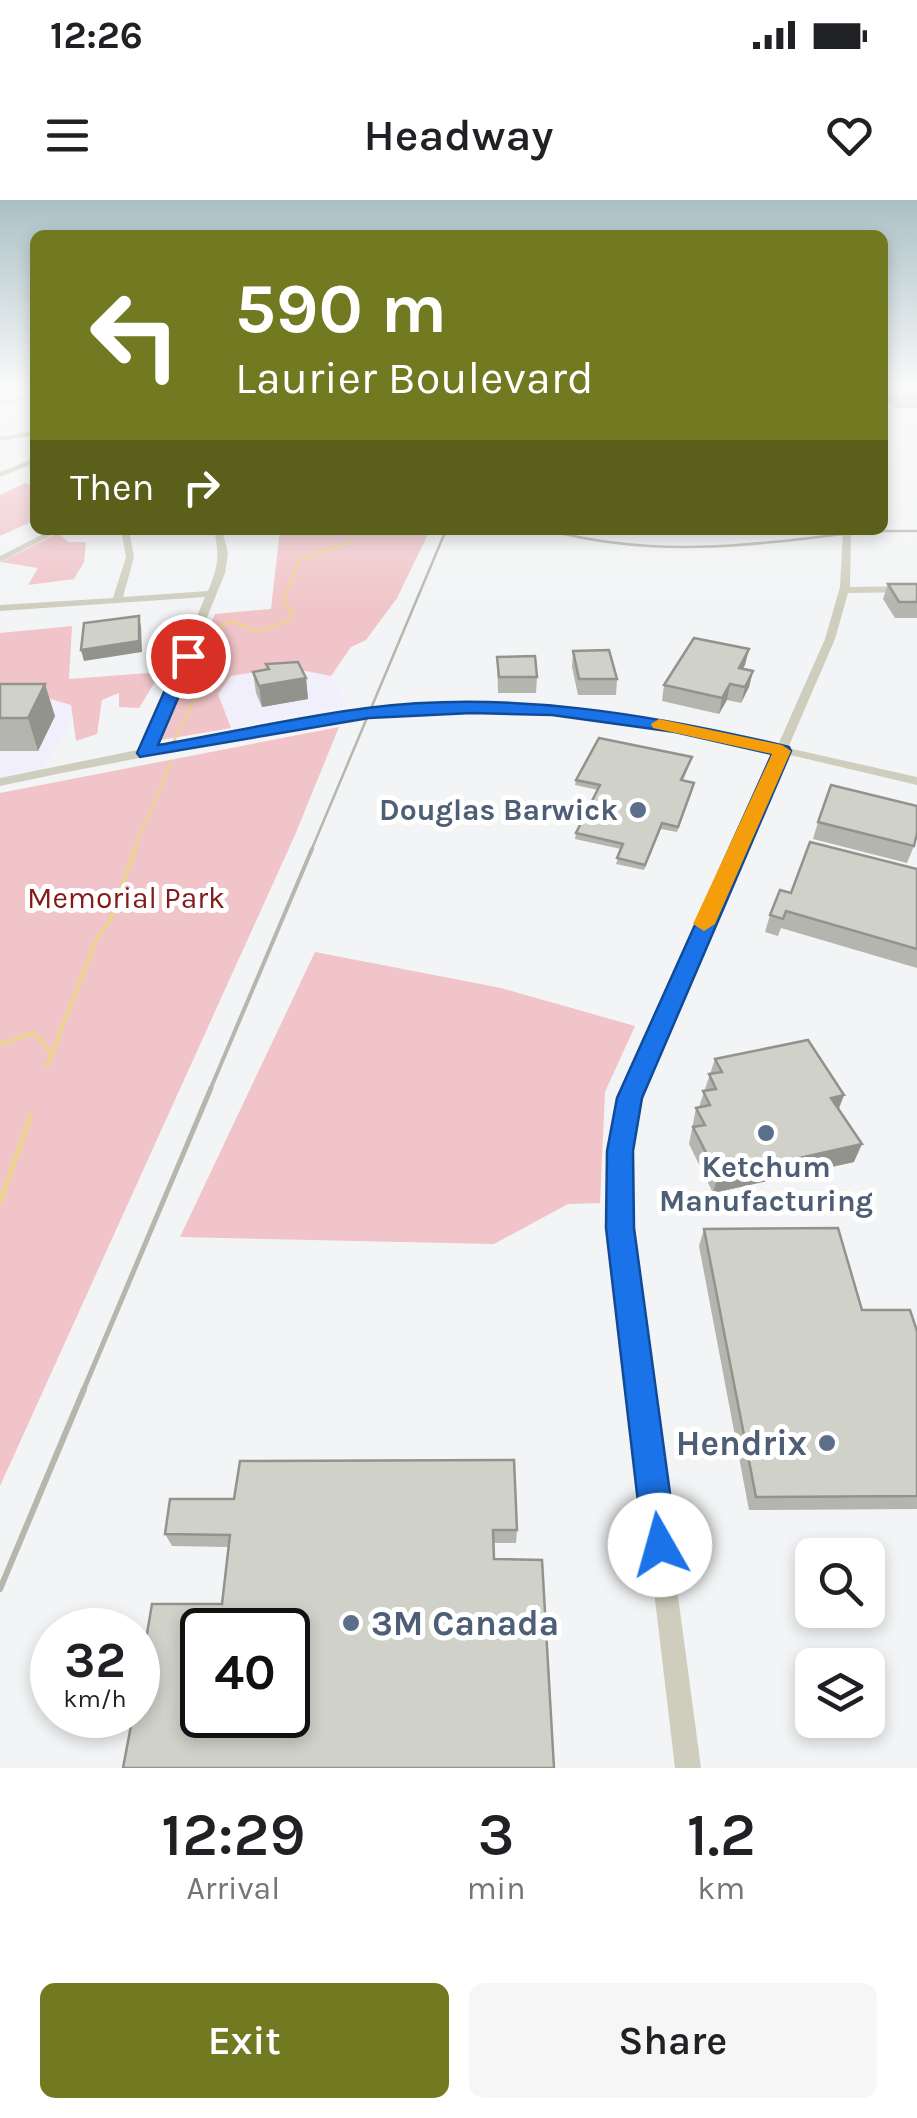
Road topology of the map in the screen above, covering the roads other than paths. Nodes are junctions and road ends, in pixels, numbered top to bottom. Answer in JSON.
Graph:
{"nodes":[{"id":1,"x":30,"y":465,"type":"edge"},
{"id":2,"x":0,"y":475,"type":"edge"},
{"id":3,"x":48,"y":535,"type":"edge"},
{"id":4,"x":126,"y":535,"type":"edge"},
{"id":5,"x":219,"y":535,"type":"edge"},
{"id":6,"x":847,"y":535,"type":"edge"},
{"id":7,"x":0,"y":559,"type":"edge"},
{"id":8,"x":844,"y":590,"type":"junction"},
{"id":9,"x":917,"y":590,"type":"edge"},
{"id":10,"x":211,"y":594,"type":"junction"},
{"id":11,"x":118,"y":598,"type":"junction"},
{"id":12,"x":0,"y":608,"type":"edge"},
{"id":13,"x":782,"y":751,"type":"junction"},
{"id":14,"x":146,"y":753,"type":"junction"},
{"id":15,"x":917,"y":781,"type":"edge"},
{"id":16,"x":0,"y":782,"type":"edge"},
{"id":17,"x":688,"y":1768,"type":"edge"}],
"edges":[{"from":1,"to":2,"type":"street"},
{"from":3,"to":7,"type":"street"},
{"from":4,"to":11,"type":"street"},
{"from":5,"to":10,"type":"street"},
{"from":6,"to":8,"type":"street"},
{"from":8,"to":9,"type":"street"},
{"from":8,"to":13,"type":"street"},
{"from":10,"to":11,"type":"street"},
{"from":10,"to":14,"type":"street"},
{"from":11,"to":12,"type":"street"},
{"from":13,"to":14,"type":"street"},
{"from":13,"to":15,"type":"street"},
{"from":13,"to":17,"type":"street"},
{"from":14,"to":16,"type":"street"}]}
